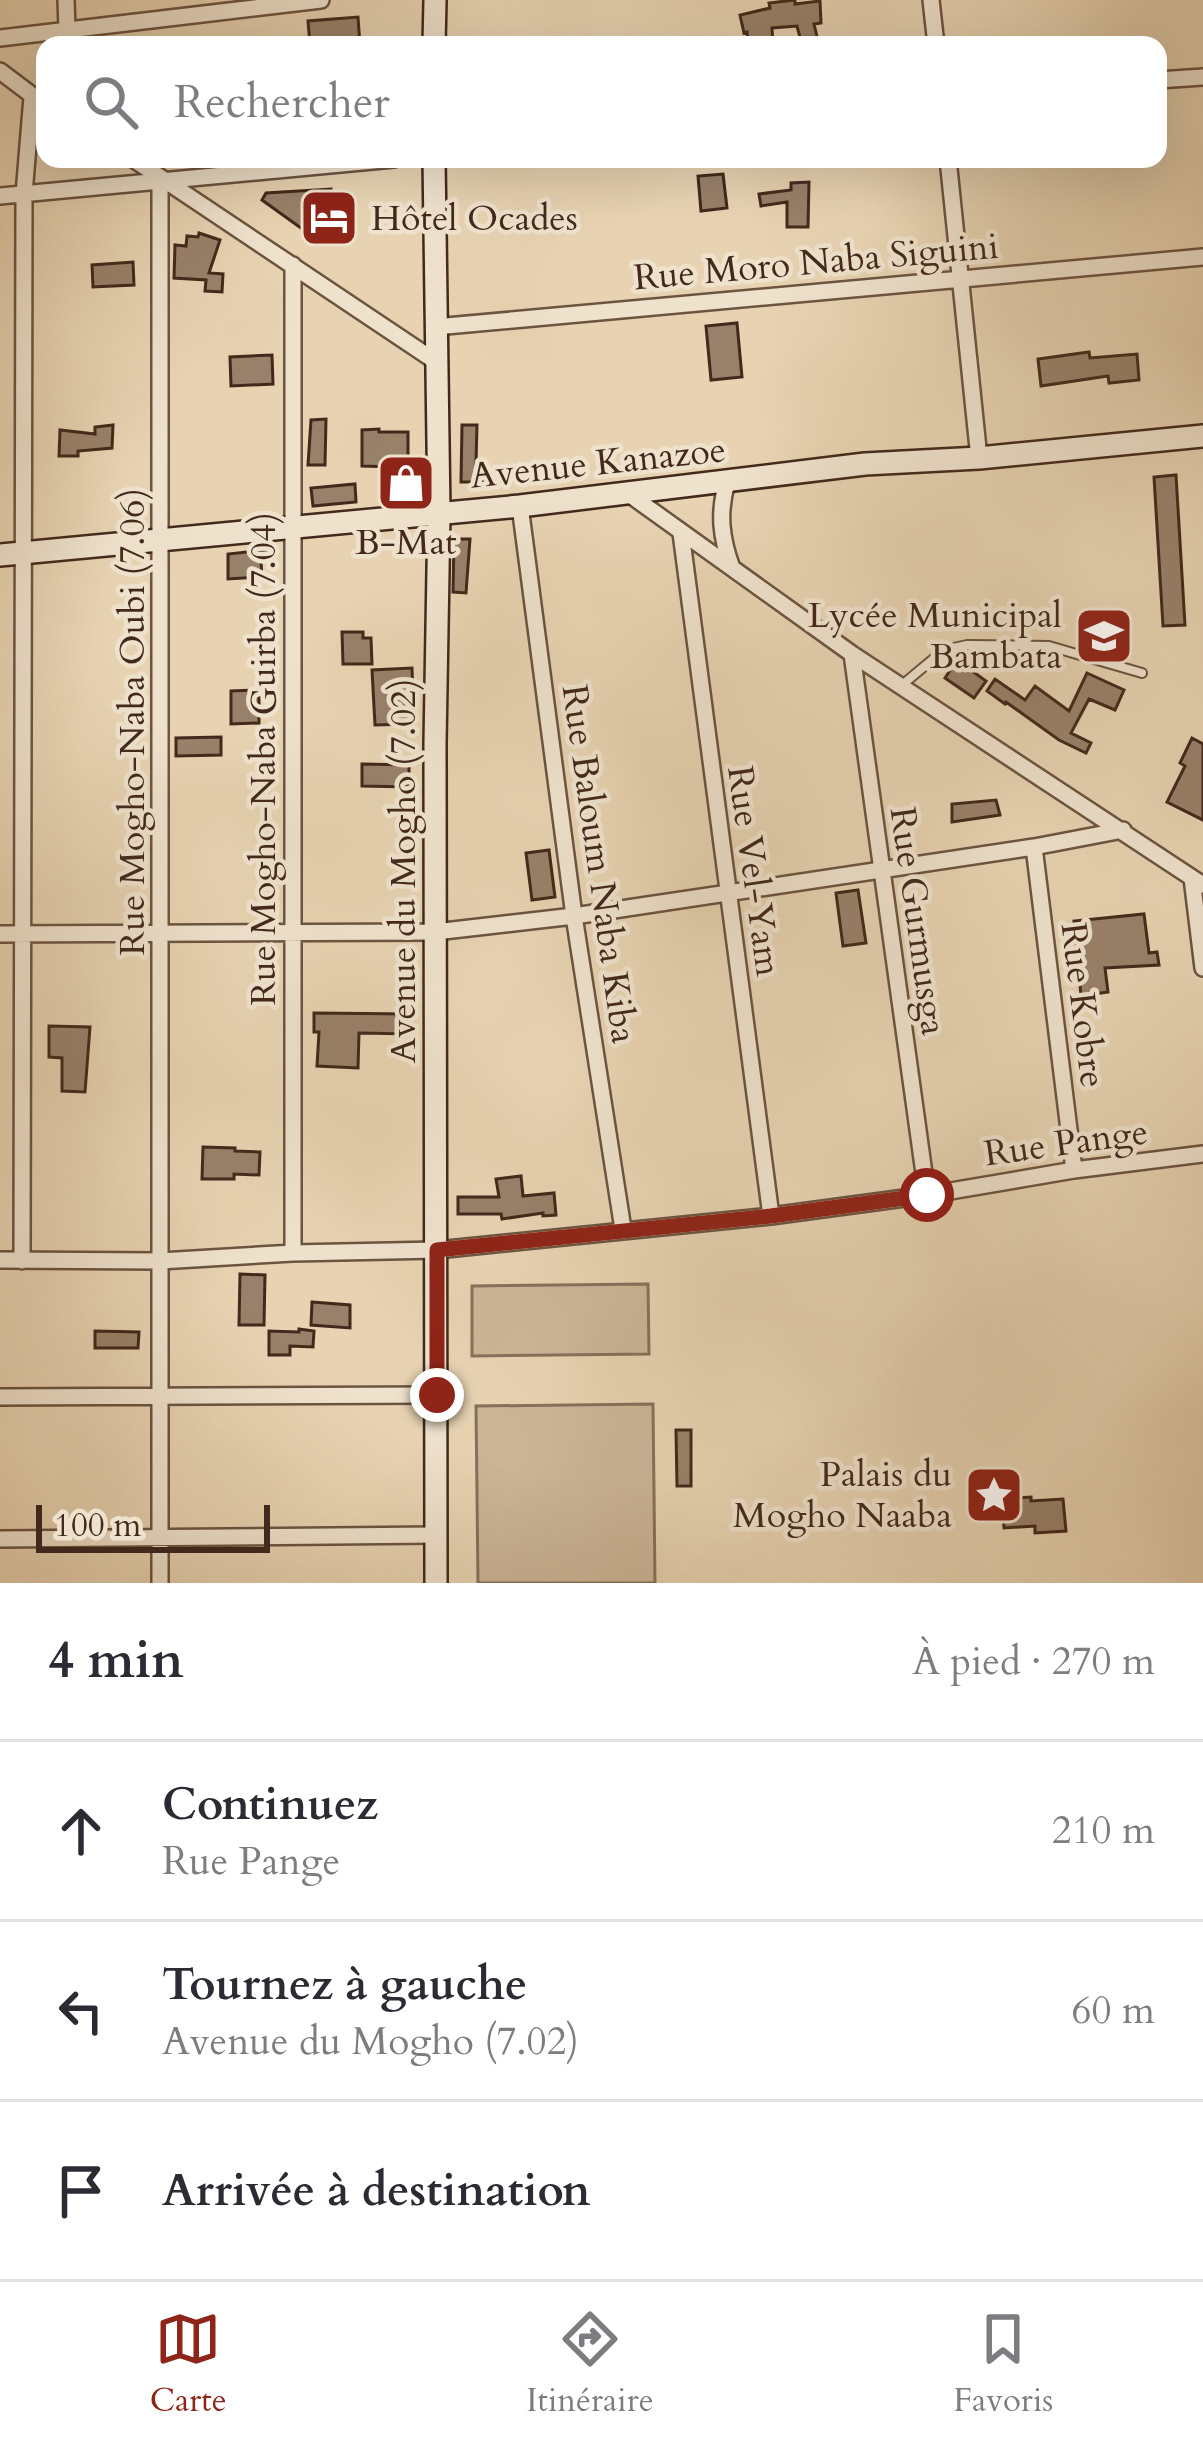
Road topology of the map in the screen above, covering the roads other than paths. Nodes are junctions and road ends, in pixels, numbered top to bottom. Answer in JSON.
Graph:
{"nodes":[{"id":1,"x":66,"y":0,"type":"edge"},
{"id":2,"x":320,"y":0,"type":"edge"},
{"id":3,"x":435,"y":0,"type":"edge"},
{"id":4,"x":931,"y":0,"type":"edge"},
{"id":5,"x":67,"y":29,"type":"junction"},
{"id":6,"x":434,"y":36,"type":"edge"},
{"id":7,"x":935,"y":36,"type":"edge"},
{"id":8,"x":0,"y":38,"type":"edge"},
{"id":9,"x":0,"y":71,"type":"edge"},
{"id":10,"x":1203,"y":76,"type":"edge"},
{"id":11,"x":1167,"y":79,"type":"edge"},
{"id":12,"x":36,"y":99,"type":"edge"},
{"id":13,"x":36,"y":114,"type":"edge"},
{"id":14,"x":145,"y":168,"type":"edge"},
{"id":15,"x":304,"y":168,"type":"edge"},
{"id":16,"x":434,"y":168,"type":"edge"},
{"id":17,"x":950,"y":168,"type":"edge"},
{"id":18,"x":164,"y":182,"type":"junction"},
{"id":19,"x":24,"y":194,"type":"junction"},
{"id":20,"x":0,"y":196,"type":"edge"},
{"id":21,"x":1203,"y":256,"type":"edge"},
{"id":22,"x":293,"y":265,"type":"junction"},
{"id":23,"x":962,"y":279,"type":"junction"},
{"id":24,"x":435,"y":327,"type":"junction"},
{"id":25,"x":436,"y":362,"type":"junction"},
{"id":26,"x":1203,"y":436,"type":"edge"},
{"id":27,"x":979,"y":458,"type":"junction"},
{"id":28,"x":727,"y":482,"type":"junction"},
{"id":29,"x":626,"y":492,"type":"junction"},
{"id":30,"x":520,"y":506,"type":"junction"},
{"id":31,"x":439,"y":513,"type":"junction"},
{"id":32,"x":294,"y":526,"type":"junction"},
{"id":33,"x":681,"y":533,"type":"junction"},
{"id":34,"x":161,"y":539,"type":"junction"},
{"id":35,"x":11,"y":554,"type":"edge"},
{"id":36,"x":734,"y":570,"type":"junction"},
{"id":37,"x":852,"y":654,"type":"junction"},
{"id":38,"x":1142,"y":674,"type":"dead end"},
{"id":39,"x":901,"y":686,"type":"junction"},
{"id":40,"x":1123,"y":830,"type":"junction"},
{"id":41,"x":1034,"y":847,"type":"junction"},
{"id":42,"x":880,"y":871,"type":"junction"},
{"id":43,"x":1197,"y":881,"type":"edge"},
{"id":44,"x":726,"y":892,"type":"junction"},
{"id":45,"x":574,"y":916,"type":"junction"},
{"id":46,"x":291,"y":932,"type":"junction"},
{"id":47,"x":435,"y":932,"type":"junction"},
{"id":48,"x":0,"y":934,"type":"edge"},
{"id":49,"x":24,"y":934,"type":"junction"},
{"id":50,"x":162,"y":934,"type":"junction"},
{"id":51,"x":1203,"y":968,"type":"edge"},
{"id":52,"x":1203,"y":1154,"type":"edge"},
{"id":53,"x":1074,"y":1170,"type":"junction"},
{"id":54,"x":927,"y":1195,"type":"junction"},
{"id":55,"x":771,"y":1216,"type":"junction"},
{"id":56,"x":622,"y":1229,"type":"junction"},
{"id":57,"x":437,"y":1250,"type":"junction"},
{"id":58,"x":293,"y":1252,"type":"junction"},
{"id":59,"x":0,"y":1260,"type":"edge"},
{"id":60,"x":22,"y":1261,"type":"junction"},
{"id":61,"x":160,"y":1262,"type":"junction"},
{"id":62,"x":437,"y":1395,"type":"junction"},
{"id":63,"x":160,"y":1396,"type":"junction"},
{"id":64,"x":0,"y":1397,"type":"edge"},
{"id":65,"x":436,"y":1535,"type":"junction"},
{"id":66,"x":160,"y":1537,"type":"junction"},
{"id":67,"x":0,"y":1539,"type":"edge"},
{"id":68,"x":160,"y":1583,"type":"edge"},
{"id":69,"x":436,"y":1583,"type":"edge"}],
"edges":[{"from":1,"to":5,"type":"street"},
{"from":2,"to":5,"type":"street"},
{"from":3,"to":6,"type":"main road"},
{"from":4,"to":7,"type":"street"},
{"from":5,"to":8,"type":"street"},
{"from":9,"to":12,"type":"street"},
{"from":10,"to":11,"type":"street"},
{"from":13,"to":19,"type":"street"},
{"from":14,"to":18,"type":"street"},
{"from":15,"to":18,"type":"street"},
{"from":16,"to":24,"type":"main road","name":"Avenue du Mogho (7.02)"},
{"from":17,"to":23,"type":"street"},
{"from":18,"to":19,"type":"street"},
{"from":18,"to":22,"type":"street"},
{"from":18,"to":34,"type":"street","name":"Rue Mogho-Naba Oubi (7.06)"},
{"from":19,"to":20,"type":"street"},
{"from":19,"to":35,"type":"street"},
{"from":21,"to":23,"type":"street","name":"Rue Moro Naba Siguini"},
{"from":22,"to":25,"type":"street"},
{"from":22,"to":32,"type":"street","name":"Rue Mogho-Naba Guirba (7.04)"},
{"from":23,"to":24,"type":"street","name":"Rue Moro Naba Siguini"},
{"from":23,"to":27,"type":"street"},
{"from":24,"to":25,"type":"main road","name":"Avenue du Mogho (7.02)"},
{"from":25,"to":31,"type":"main road","name":"Avenue du Mogho (7.02)"},
{"from":26,"to":27,"type":"main road","name":"Avenue Kanazoe"},
{"from":27,"to":28,"type":"main road","name":"Avenue Kanazoe"},
{"from":28,"to":29,"type":"main road","name":"Avenue Kanazoe"},
{"from":28,"to":36,"type":"street"},
{"from":29,"to":30,"type":"main road","name":"Avenue Kanazoe"},
{"from":29,"to":33,"type":"street"},
{"from":30,"to":31,"type":"main road","name":"Avenue Kanazoe"},
{"from":30,"to":45,"type":"street","name":"Rue Baloum Naba Kiba"},
{"from":31,"to":32,"type":"main road","name":"Avenue Kanazoe"},
{"from":31,"to":47,"type":"main road","name":"Avenue du Mogho (7.02)"},
{"from":32,"to":34,"type":"main road","name":"Avenue Kanazoe"},
{"from":32,"to":46,"type":"street","name":"Rue Mogho-Naba Guirba (7.04)"},
{"from":33,"to":36,"type":"street"},
{"from":33,"to":44,"type":"street","name":"Rue Vel-Yam"},
{"from":34,"to":35,"type":"main road","name":"Avenue Kanazoe"},
{"from":34,"to":50,"type":"street","name":"Rue Mogho-Naba Oubi (7.06)"},
{"from":35,"to":49,"type":"street"},
{"from":36,"to":37,"type":"street"},
{"from":37,"to":39,"type":"street"},
{"from":37,"to":42,"type":"street","name":"Rue Gurmusga"},
{"from":38,"to":39,"type":"lane"},
{"from":39,"to":40,"type":"street"},
{"from":40,"to":41,"type":"street"},
{"from":40,"to":43,"type":"street"},
{"from":41,"to":42,"type":"street"},
{"from":41,"to":53,"type":"street","name":"Rue Kobre"},
{"from":42,"to":44,"type":"street"},
{"from":42,"to":54,"type":"street","name":"Rue Gurmusga"},
{"from":43,"to":51,"type":"street"},
{"from":44,"to":45,"type":"street"},
{"from":44,"to":55,"type":"street","name":"Rue Vel-Yam"},
{"from":45,"to":47,"type":"street"},
{"from":45,"to":56,"type":"street","name":"Rue Baloum Naba Kiba"},
{"from":46,"to":47,"type":"street"},
{"from":46,"to":50,"type":"street"},
{"from":46,"to":58,"type":"street","name":"Rue Mogho-Naba Guirba (7.04)"},
{"from":47,"to":57,"type":"main road","name":"Avenue du Mogho (7.02)"},
{"from":48,"to":49,"type":"street"},
{"from":49,"to":50,"type":"street"},
{"from":49,"to":60,"type":"street"},
{"from":50,"to":61,"type":"street","name":"Rue Mogho-Naba Oubi (7.06)"},
{"from":52,"to":53,"type":"street","name":"Rue Pange"},
{"from":53,"to":54,"type":"street","name":"Rue Pange"},
{"from":54,"to":55,"type":"street","name":"Rue Pange"},
{"from":55,"to":56,"type":"street","name":"Rue Pange"},
{"from":56,"to":57,"type":"street","name":"Rue Pange"},
{"from":57,"to":58,"type":"street","name":"Rue Pange"},
{"from":57,"to":62,"type":"main road","name":"Avenue du Mogho (7.02)"},
{"from":58,"to":61,"type":"street","name":"Rue Pange"},
{"from":59,"to":60,"type":"street","name":"Rue Pange"},
{"from":60,"to":61,"type":"street","name":"Rue Pange"},
{"from":61,"to":63,"type":"street","name":"Rue Mogho-Naba Oubi (7.06)"},
{"from":62,"to":63,"type":"street"},
{"from":62,"to":65,"type":"main road","name":"Avenue du Mogho (7.02)"},
{"from":63,"to":64,"type":"street"},
{"from":63,"to":66,"type":"street","name":"Rue Mogho-Naba Oubi (7.06)"},
{"from":65,"to":66,"type":"street"},
{"from":65,"to":69,"type":"main road","name":"Avenue du Mogho (7.02)"},
{"from":66,"to":67,"type":"street"},
{"from":66,"to":68,"type":"street","name":"Rue Mogho-Naba Oubi (7.06)"}]}
